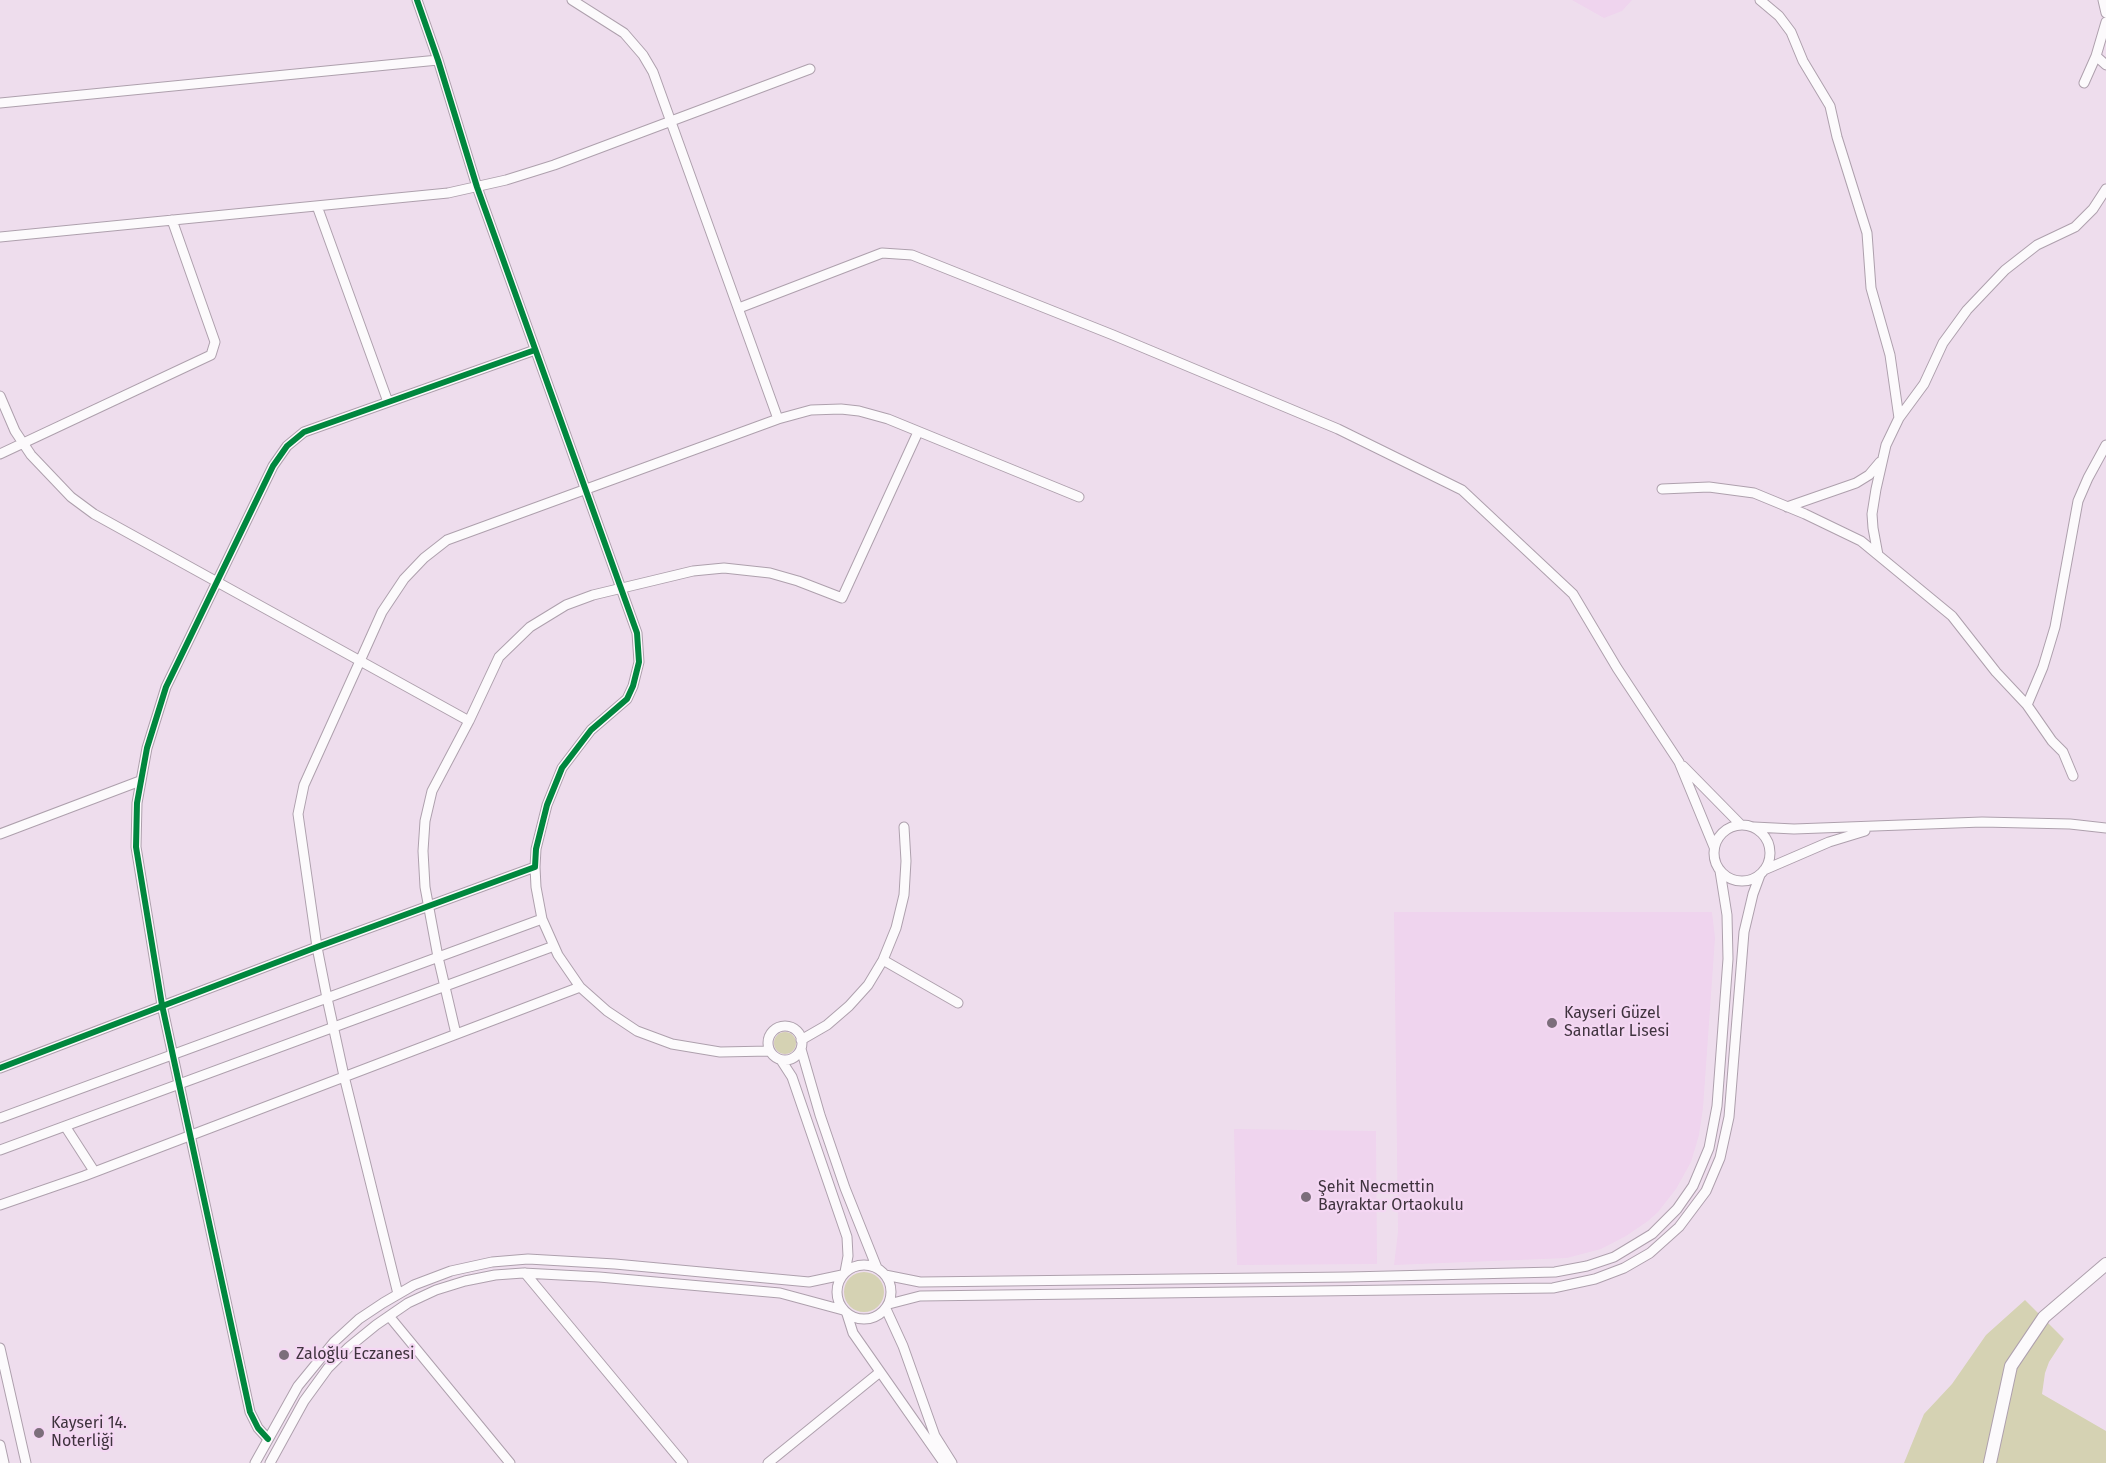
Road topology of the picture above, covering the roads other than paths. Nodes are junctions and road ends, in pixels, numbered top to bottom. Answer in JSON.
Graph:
{"nodes":[{"id":1,"x":417,"y":0,"type":"edge"},
{"id":2,"x":572,"y":0,"type":"edge"},
{"id":3,"x":1760,"y":0,"type":"edge"},
{"id":4,"x":2103,"y":0,"type":"edge"},
{"id":5,"x":2106,"y":13,"type":"edge"},
{"id":6,"x":2106,"y":22,"type":"edge"},
{"id":7,"x":2096,"y":56,"type":"junction"},
{"id":8,"x":438,"y":60,"type":"junction"},
{"id":9,"x":2106,"y":65,"type":"edge"},
{"id":10,"x":810,"y":69,"type":"dead end"},
{"id":11,"x":2084,"y":83,"type":"dead end"},
{"id":12,"x":0,"y":103,"type":"edge"},
{"id":13,"x":671,"y":122,"type":"junction"},
{"id":14,"x":477,"y":187,"type":"junction"},
{"id":15,"x":2106,"y":189,"type":"edge"},
{"id":16,"x":317,"y":206,"type":"junction"},
{"id":17,"x":172,"y":220,"type":"junction"},
{"id":18,"x":0,"y":237,"type":"edge"},
{"id":19,"x":739,"y":308,"type":"junction"},
{"id":20,"x":535,"y":350,"type":"junction"},
{"id":21,"x":0,"y":396,"type":"edge"},
{"id":22,"x":388,"y":402,"type":"junction"},
{"id":23,"x":1899,"y":418,"type":"junction"},
{"id":24,"x":778,"y":419,"type":"junction"},
{"id":25,"x":918,"y":432,"type":"junction"},
{"id":26,"x":22,"y":443,"type":"junction"},
{"id":27,"x":2106,"y":445,"type":"edge"},
{"id":28,"x":0,"y":454,"type":"edge"},
{"id":29,"x":1883,"y":458,"type":"junction"},
{"id":30,"x":1662,"y":489,"type":"dead end"},
{"id":31,"x":586,"y":490,"type":"junction"},
{"id":32,"x":1079,"y":497,"type":"dead end"},
{"id":33,"x":1787,"y":507,"type":"junction"},
{"id":34,"x":1878,"y":555,"type":"junction"},
{"id":35,"x":218,"y":582,"type":"junction"},
{"id":36,"x":621,"y":589,"type":"junction"},
{"id":37,"x":360,"y":661,"type":"junction"},
{"id":38,"x":2027,"y":705,"type":"junction"},
{"id":39,"x":469,"y":721,"type":"junction"},
{"id":40,"x":1679,"y":762,"type":"junction"},
{"id":41,"x":2073,"y":776,"type":"dead end"},
{"id":42,"x":140,"y":781,"type":"junction"},
{"id":43,"x":1741,"y":825,"type":"junction"},
{"id":44,"x":1897,"y":825,"type":"junction"},
{"id":45,"x":903,"y":827,"type":"dead end"},
{"id":46,"x":1754,"y":827,"type":"junction"},
{"id":47,"x":2106,"y":828,"type":"edge"},
{"id":48,"x":0,"y":834,"type":"edge"},
{"id":49,"x":1714,"y":847,"type":"junction"},
{"id":50,"x":535,"y":867,"type":"junction"},
{"id":51,"x":1720,"y":871,"type":"junction"},
{"id":52,"x":1762,"y":873,"type":"junction"},
{"id":53,"x":428,"y":906,"type":"junction"},
{"id":54,"x":542,"y":919,"type":"junction"},
{"id":55,"x":554,"y":946,"type":"junction"},
{"id":56,"x":317,"y":947,"type":"junction"},
{"id":57,"x":438,"y":957,"type":"junction"},
{"id":58,"x":882,"y":960,"type":"junction"},
{"id":59,"x":444,"y":986,"type":"junction"},
{"id":60,"x":580,"y":987,"type":"junction"},
{"id":61,"x":327,"y":998,"type":"junction"},
{"id":62,"x":958,"y":1003,"type":"dead end"},
{"id":63,"x":162,"y":1005,"type":"junction"},
{"id":64,"x":334,"y":1027,"type":"junction"},
{"id":65,"x":456,"y":1034,"type":"junction"},
{"id":66,"x":801,"y":1045,"type":"junction"},
{"id":67,"x":770,"y":1051,"type":"junction"},
{"id":68,"x":173,"y":1054,"type":"junction"},
{"id":69,"x":781,"y":1060,"type":"junction"},
{"id":70,"x":0,"y":1068,"type":"edge"},
{"id":71,"x":344,"y":1076,"type":"junction"},
{"id":72,"x":179,"y":1084,"type":"junction"},
{"id":73,"x":0,"y":1118,"type":"edge"},
{"id":74,"x":65,"y":1126,"type":"junction"},
{"id":75,"x":191,"y":1134,"type":"junction"},
{"id":76,"x":0,"y":1150,"type":"edge"},
{"id":77,"x":94,"y":1171,"type":"junction"},
{"id":78,"x":0,"y":1205,"type":"edge"},
{"id":79,"x":2106,"y":1264,"type":"edge"},
{"id":80,"x":877,"y":1268,"type":"junction"},
{"id":81,"x":525,"y":1273,"type":"junction"},
{"id":82,"x":844,"y":1274,"type":"junction"},
{"id":83,"x":885,"y":1275,"type":"junction"},
{"id":84,"x":398,"y":1294,"type":"junction"},
{"id":85,"x":887,"y":1306,"type":"junction"},
{"id":86,"x":845,"y":1312,"type":"junction"},
{"id":87,"x":388,"y":1316,"type":"junction"},
{"id":88,"x":0,"y":1348,"type":"edge"},
{"id":89,"x":880,"y":1372,"type":"junction"},
{"id":90,"x":268,"y":1438,"type":"junction"},
{"id":91,"x":0,"y":1445,"type":"edge"},
{"id":92,"x":4,"y":1463,"type":"edge"},
{"id":93,"x":26,"y":1463,"type":"edge"},
{"id":94,"x":255,"y":1463,"type":"edge"},
{"id":95,"x":270,"y":1463,"type":"edge"},
{"id":96,"x":510,"y":1463,"type":"edge"},
{"id":97,"x":683,"y":1463,"type":"edge"},
{"id":98,"x":768,"y":1463,"type":"edge"},
{"id":99,"x":944,"y":1463,"type":"edge"},
{"id":100,"x":952,"y":1463,"type":"edge"},
{"id":101,"x":1990,"y":1463,"type":"edge"}],
"edges":[{"from":1,"to":8,"type":"street"},
{"from":2,"to":13,"type":"street"},
{"from":3,"to":23,"type":"street"},
{"from":4,"to":5,"type":"street"},
{"from":6,"to":7,"type":"street"},
{"from":7,"to":9,"type":"street"},
{"from":7,"to":11,"type":"street"},
{"from":8,"to":12,"type":"street"},
{"from":8,"to":14,"type":"street"},
{"from":10,"to":13,"type":"street"},
{"from":13,"to":14,"type":"street"},
{"from":13,"to":19,"type":"street"},
{"from":14,"to":16,"type":"street"},
{"from":14,"to":20,"type":"street"},
{"from":15,"to":23,"type":"street"},
{"from":16,"to":17,"type":"street"},
{"from":16,"to":22,"type":"street"},
{"from":17,"to":18,"type":"street"},
{"from":17,"to":26,"type":"street"},
{"from":19,"to":24,"type":"street"},
{"from":19,"to":40,"type":"street"},
{"from":20,"to":22,"type":"street"},
{"from":20,"to":31,"type":"street"},
{"from":21,"to":26,"type":"street"},
{"from":22,"to":35,"type":"street"},
{"from":23,"to":29,"type":"street"},
{"from":24,"to":25,"type":"street"},
{"from":24,"to":31,"type":"street"},
{"from":25,"to":32,"type":"street"},
{"from":25,"to":36,"type":"street"},
{"from":26,"to":28,"type":"street"},
{"from":26,"to":35,"type":"street"},
{"from":27,"to":38,"type":"street"},
{"from":29,"to":33,"type":"street"},
{"from":29,"to":34,"type":"street"},
{"from":30,"to":33,"type":"street"},
{"from":31,"to":36,"type":"street"},
{"from":31,"to":37,"type":"street"},
{"from":33,"to":34,"type":"street"},
{"from":34,"to":38,"type":"street"},
{"from":35,"to":37,"type":"street"},
{"from":35,"to":42,"type":"street"},
{"from":36,"to":39,"type":"street"},
{"from":36,"to":50,"type":"street"},
{"from":37,"to":39,"type":"street"},
{"from":37,"to":56,"type":"street"},
{"from":38,"to":41,"type":"street"},
{"from":39,"to":53,"type":"street"},
{"from":40,"to":43,"type":"street"},
{"from":40,"to":49,"type":"street"},
{"from":42,"to":48,"type":"street"},
{"from":42,"to":63,"type":"street"},
{"from":43,"to":46,"type":"street"},
{"from":43,"to":49,"type":"street"},
{"from":44,"to":46,"type":"street"},
{"from":44,"to":47,"type":"street"},
{"from":44,"to":52,"type":"street"},
{"from":45,"to":58,"type":"street"},
{"from":46,"to":52,"type":"street"},
{"from":49,"to":51,"type":"street"},
{"from":50,"to":53,"type":"street"},
{"from":50,"to":54,"type":"street"},
{"from":51,"to":52,"type":"street"},
{"from":51,"to":83,"type":"street"},
{"from":52,"to":85,"type":"street"},
{"from":53,"to":56,"type":"street"},
{"from":53,"to":57,"type":"street"},
{"from":54,"to":55,"type":"street"},
{"from":54,"to":57,"type":"street"},
{"from":55,"to":59,"type":"street"},
{"from":55,"to":60,"type":"street"},
{"from":56,"to":61,"type":"street"},
{"from":56,"to":63,"type":"street"},
{"from":57,"to":59,"type":"street"},
{"from":57,"to":61,"type":"street"},
{"from":58,"to":62,"type":"street"},
{"from":58,"to":66,"type":"street"},
{"from":59,"to":64,"type":"street"},
{"from":59,"to":65,"type":"street"},
{"from":60,"to":65,"type":"street"},
{"from":60,"to":67,"type":"street"},
{"from":61,"to":64,"type":"street"},
{"from":61,"to":68,"type":"street"},
{"from":63,"to":68,"type":"street"},
{"from":63,"to":70,"type":"street"},
{"from":64,"to":71,"type":"street"},
{"from":64,"to":72,"type":"street"},
{"from":65,"to":71,"type":"street"},
{"from":66,"to":67,"type":"street"},
{"from":66,"to":69,"type":"street"},
{"from":66,"to":80,"type":"street"},
{"from":67,"to":69,"type":"street"},
{"from":68,"to":72,"type":"street"},
{"from":68,"to":73,"type":"street"},
{"from":69,"to":82,"type":"street"},
{"from":71,"to":75,"type":"street"},
{"from":71,"to":84,"type":"street"},
{"from":72,"to":74,"type":"street"},
{"from":72,"to":75,"type":"street"},
{"from":74,"to":76,"type":"street"},
{"from":74,"to":77,"type":"street"},
{"from":75,"to":77,"type":"street"},
{"from":75,"to":90,"type":"street"},
{"from":77,"to":78,"type":"street"},
{"from":79,"to":101,"type":"street"},
{"from":80,"to":82,"type":"street"},
{"from":80,"to":83,"type":"street"},
{"from":81,"to":86,"type":"street"},
{"from":81,"to":87,"type":"street"},
{"from":81,"to":97,"type":"street"},
{"from":82,"to":84,"type":"street"},
{"from":82,"to":86,"type":"street"},
{"from":83,"to":85,"type":"street"},
{"from":84,"to":90,"type":"street"},
{"from":85,"to":86,"type":"street"},
{"from":85,"to":100,"type":"street"},
{"from":86,"to":89,"type":"street"},
{"from":87,"to":95,"type":"street"},
{"from":87,"to":96,"type":"street"},
{"from":88,"to":93,"type":"street"},
{"from":89,"to":98,"type":"street"},
{"from":89,"to":99,"type":"street"},
{"from":90,"to":94,"type":"street"},
{"from":91,"to":92,"type":"street"}]}
